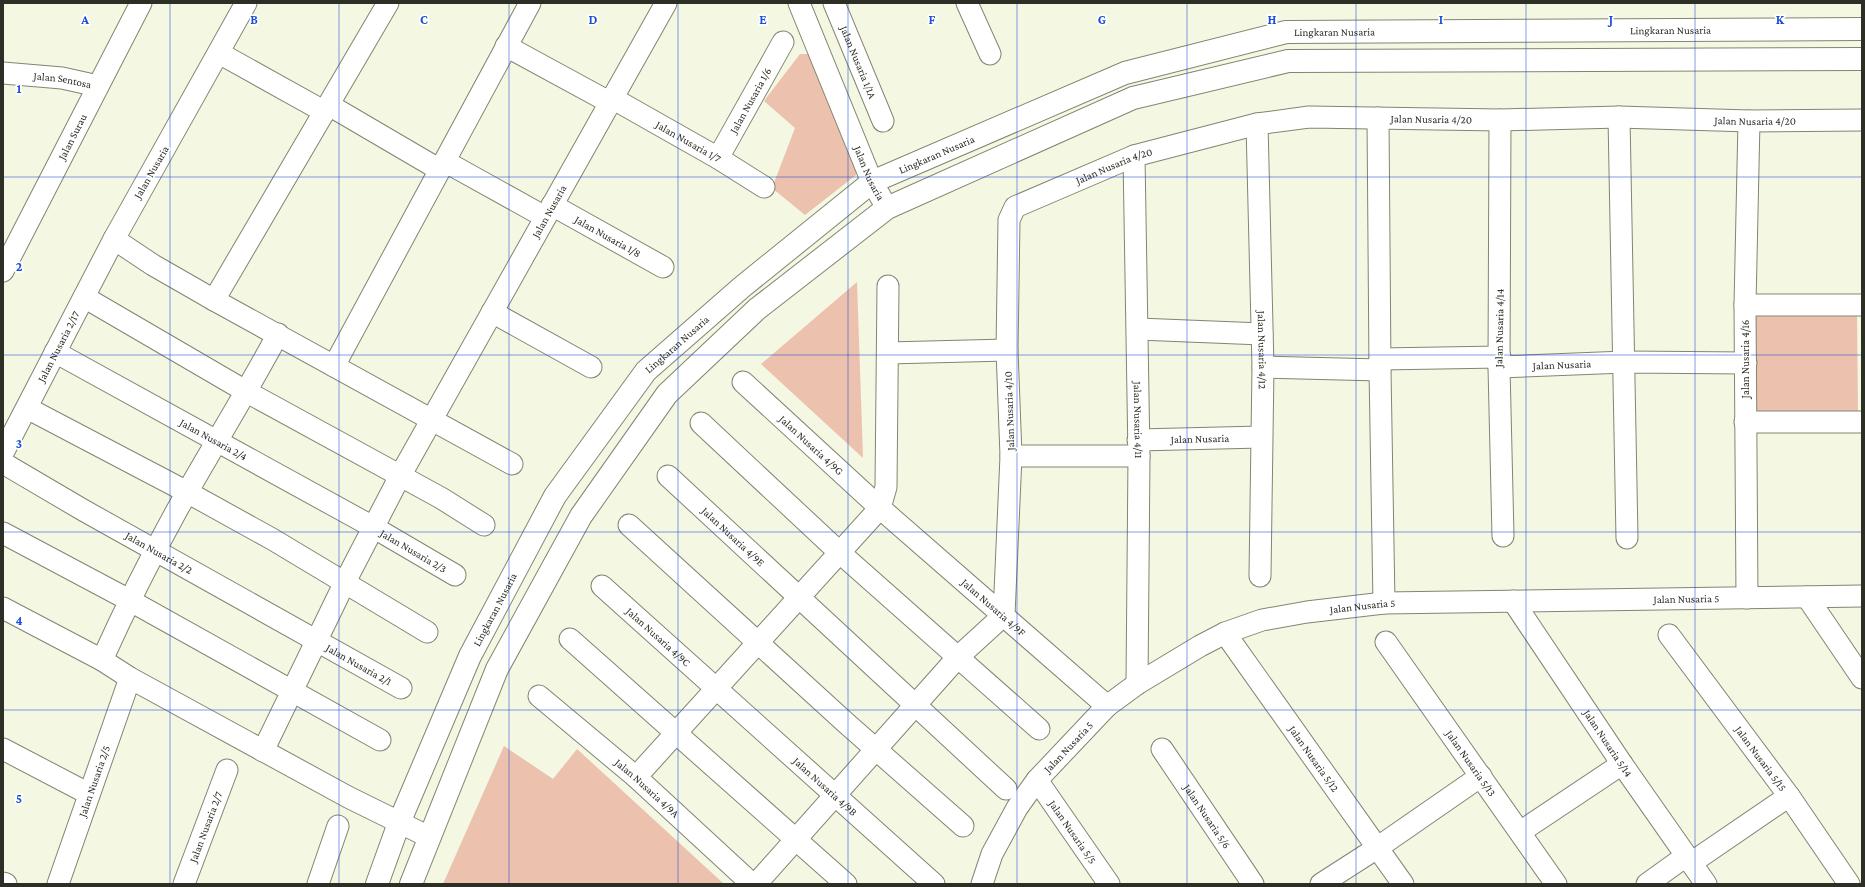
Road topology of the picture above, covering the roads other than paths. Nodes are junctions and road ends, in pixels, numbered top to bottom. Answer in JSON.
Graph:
{"nodes":[{"id":1,"x":142,"y":3,"type":"edge"},
{"id":2,"x":246,"y":3,"type":"edge"},
{"id":3,"x":388,"y":3,"type":"edge"},
{"id":4,"x":530,"y":3,"type":"edge"},
{"id":5,"x":666,"y":3,"type":"edge"},
{"id":6,"x":799,"y":3,"type":"edge"},
{"id":7,"x":834,"y":3,"type":"edge"},
{"id":8,"x":967,"y":3,"type":"edge"},
{"id":9,"x":1862,"y":29,"type":"edge"},
{"id":10,"x":783,"y":42,"type":"dead end"},
{"id":11,"x":506,"y":46,"type":"junction"},
{"id":12,"x":219,"y":54,"type":"junction"},
{"id":13,"x":990,"y":54,"type":"dead end"},
{"id":14,"x":1862,"y":59,"type":"edge"},
{"id":15,"x":3,"y":73,"type":"edge"},
{"id":16,"x":98,"y":86,"type":"junction"},
{"id":17,"x":611,"y":100,"type":"junction"},
{"id":18,"x":327,"y":109,"type":"junction"},
{"id":19,"x":1619,"y":117,"type":"junction"},
{"id":20,"x":1378,"y":118,"type":"junction"},
{"id":21,"x":1500,"y":120,"type":"junction"},
{"id":22,"x":1862,"y":120,"type":"edge"},
{"id":23,"x":1749,"y":121,"type":"junction"},
{"id":24,"x":883,"y":122,"type":"dead end"},
{"id":25,"x":1257,"y":124,"type":"junction"},
{"id":26,"x":1134,"y":156,"type":"junction"},
{"id":27,"x":718,"y":158,"type":"junction"},
{"id":28,"x":443,"y":166,"type":"junction"},
{"id":29,"x":872,"y":182,"type":"junction"},
{"id":30,"x":764,"y":187,"type":"dead end"},
{"id":31,"x":1015,"y":207,"type":"joint"},
{"id":32,"x":887,"y":208,"type":"junction"},
{"id":33,"x":548,"y":211,"type":"junction"},
{"id":34,"x":114,"y":239,"type":"junction"},
{"id":35,"x":663,"y":267,"type":"dead end"},
{"id":36,"x":3,"y":271,"type":"edge"},
{"id":37,"x":888,"y":286,"type":"dead end"},
{"id":38,"x":84,"y":297,"type":"junction"},
{"id":39,"x":214,"y":300,"type":"junction"},
{"id":40,"x":1745,"y":305,"type":"junction"},
{"id":41,"x":1862,"y":305,"type":"edge"},
{"id":42,"x":492,"y":312,"type":"junction"},
{"id":43,"x":1138,"y":329,"type":"junction"},
{"id":44,"x":278,"y":334,"type":"junction"},
{"id":45,"x":1262,"y":334,"type":"junction"},
{"id":46,"x":1007,"y":350,"type":"junction"},
{"id":47,"x":55,"y":352,"type":"junction"},
{"id":48,"x":888,"y":353,"type":"junction"},
{"id":49,"x":1499,"y":362,"type":"junction"},
{"id":50,"x":1624,"y":362,"type":"junction"},
{"id":51,"x":1746,"y":364,"type":"junction"},
{"id":52,"x":1380,"y":365,"type":"junction"},
{"id":53,"x":334,"y":366,"type":"junction"},
{"id":54,"x":591,"y":367,"type":"dead end"},
{"id":55,"x":1263,"y":367,"type":"junction"},
{"id":56,"x":743,"y":382,"type":"dead end"},
{"id":57,"x":247,"y":392,"type":"junction"},
{"id":58,"x":27,"y":408,"type":"junction"},
{"id":59,"x":432,"y":420,"type":"junction"},
{"id":60,"x":1745,"y":422,"type":"junction"},
{"id":61,"x":1862,"y":422,"type":"edge"},
{"id":62,"x":701,"y":423,"type":"dead end"},
{"id":63,"x":1261,"y":437,"type":"junction"},
{"id":64,"x":218,"y":441,"type":"junction"},
{"id":65,"x":1139,"y":448,"type":"junction"},
{"id":66,"x":3,"y":453,"type":"edge"},
{"id":67,"x":1011,"y":456,"type":"junction"},
{"id":68,"x":3,"y":463,"type":"edge"},
{"id":69,"x":512,"y":464,"type":"dead end"},
{"id":70,"x":400,"y":476,"type":"junction"},
{"id":71,"x":668,"y":476,"type":"dead end"},
{"id":72,"x":187,"y":492,"type":"junction"},
{"id":73,"x":880,"y":508,"type":"junction"},
{"id":74,"x":484,"y":525,"type":"dead end"},
{"id":75,"x":629,"y":525,"type":"dead end"},
{"id":76,"x":373,"y":527,"type":"junction"},
{"id":77,"x":3,"y":533,"type":"edge"},
{"id":78,"x":1502,"y":536,"type":"dead end"},
{"id":79,"x":1627,"y":538,"type":"dead end"},
{"id":80,"x":155,"y":550,"type":"junction"},
{"id":81,"x":839,"y":552,"type":"junction"},
{"id":82,"x":455,"y":574,"type":"dead end"},
{"id":83,"x":1260,"y":576,"type":"dead end"},
{"id":84,"x":345,"y":582,"type":"junction"},
{"id":85,"x":602,"y":586,"type":"dead end"},
{"id":86,"x":1862,"y":596,"type":"edge"},
{"id":87,"x":1807,"y":597,"type":"junction"},
{"id":88,"x":798,"y":598,"type":"junction"},
{"id":89,"x":1747,"y":598,"type":"junction"},
{"id":90,"x":129,"y":600,"type":"junction"},
{"id":91,"x":1513,"y":601,"type":"junction"},
{"id":92,"x":1384,"y":603,"type":"junction"},
{"id":93,"x":3,"y":608,"type":"edge"},
{"id":94,"x":1004,"y":615,"type":"junction"},
{"id":95,"x":427,"y":632,"type":"dead end"},
{"id":96,"x":1226,"y":633,"type":"junction"},
{"id":97,"x":1669,"y":635,"type":"dead end"},
{"id":98,"x":570,"y":639,"type":"dead end"},
{"id":99,"x":316,"y":640,"type":"junction"},
{"id":100,"x":758,"y":642,"type":"junction"},
{"id":101,"x":1386,"y":642,"type":"dead end"},
{"id":102,"x":958,"y":657,"type":"junction"},
{"id":103,"x":102,"y":660,"type":"junction"},
{"id":104,"x":130,"y":678,"type":"junction"},
{"id":105,"x":1862,"y":678,"type":"edge"},
{"id":106,"x":1137,"y":684,"type":"junction"},
{"id":107,"x":402,"y":688,"type":"dead end"},
{"id":108,"x":716,"y":688,"type":"junction"},
{"id":109,"x":292,"y":691,"type":"junction"},
{"id":110,"x":539,"y":696,"type":"dead end"},
{"id":111,"x":915,"y":705,"type":"junction"},
{"id":112,"x":1107,"y":706,"type":"junction"},
{"id":113,"x":1039,"y":729,"type":"dead end"},
{"id":114,"x":676,"y":733,"type":"junction"},
{"id":115,"x":380,"y":740,"type":"dead end"},
{"id":116,"x":3,"y":749,"type":"edge"},
{"id":117,"x":875,"y":749,"type":"junction"},
{"id":118,"x":1162,"y":749,"type":"dead end"},
{"id":119,"x":263,"y":751,"type":"junction"},
{"id":120,"x":1622,"y":764,"type":"junction"},
{"id":121,"x":227,"y":770,"type":"dead end"},
{"id":122,"x":1481,"y":776,"type":"junction"},
{"id":123,"x":636,"y":777,"type":"junction"},
{"id":124,"x":1037,"y":780,"type":"junction"},
{"id":125,"x":1006,"y":789,"type":"dead end"},
{"id":126,"x":89,"y":794,"type":"junction"},
{"id":127,"x":835,"y":794,"type":"junction"},
{"id":128,"x":1788,"y":796,"type":"junction"},
{"id":129,"x":400,"y":823,"type":"junction"},
{"id":130,"x":338,"y":826,"type":"dead end"},
{"id":131,"x":963,"y":826,"type":"dead end"},
{"id":132,"x":1520,"y":832,"type":"junction"},
{"id":133,"x":429,"y":837,"type":"junction"},
{"id":134,"x":796,"y":841,"type":"junction"},
{"id":135,"x":1377,"y":848,"type":"junction"},
{"id":136,"x":1688,"y":859,"type":"junction"},
{"id":137,"x":58,"y":884,"type":"edge"},
{"id":138,"x":184,"y":884,"type":"edge"},
{"id":139,"x":318,"y":884,"type":"edge"},
{"id":140,"x":377,"y":884,"type":"edge"},
{"id":141,"x":411,"y":884,"type":"edge"},
{"id":142,"x":752,"y":884,"type":"edge"},
{"id":143,"x":756,"y":884,"type":"edge"},
{"id":144,"x":846,"y":884,"type":"edge"},
{"id":145,"x":934,"y":884,"type":"edge"},
{"id":146,"x":982,"y":884,"type":"edge"},
{"id":147,"x":1110,"y":884,"type":"edge"},
{"id":148,"x":1253,"y":884,"type":"edge"},
{"id":149,"x":1321,"y":884,"type":"edge"},
{"id":150,"x":1403,"y":884,"type":"edge"},
{"id":151,"x":1556,"y":884,"type":"edge"},
{"id":152,"x":1647,"y":884,"type":"edge"},
{"id":153,"x":1706,"y":884,"type":"edge"},
{"id":154,"x":1849,"y":884,"type":"edge"}],
"edges":[{"from":1,"to":16,"type":"street","name":"Jalan Surau"},
{"from":2,"to":12,"type":"street","name":"Jalan Nusaria"},
{"from":3,"to":18,"type":"street"},
{"from":4,"to":11,"type":"street"},
{"from":5,"to":17,"type":"street","name":"Jalan Nusaria"},
{"from":6,"to":29,"type":"street","name":"Jalan Nusaria"},
{"from":7,"to":24,"type":"street","name":"Jalan Nusaria 1/1A"},
{"from":8,"to":13,"type":"street"},
{"from":9,"to":29,"type":"main road","name":"Lingkaran Nusaria"},
{"from":10,"to":27,"type":"street","name":"Jalan Nusaria 1/6"},
{"from":11,"to":17,"type":"street","name":"Jalan Nusaria 1/7"},
{"from":11,"to":28,"type":"street"},
{"from":12,"to":18,"type":"street"},
{"from":12,"to":34,"type":"street","name":"Jalan Nusaria"},
{"from":14,"to":32,"type":"main road"},
{"from":15,"to":16,"type":"street","name":"Jalan Sentosa"},
{"from":16,"to":36,"type":"street","name":"Jalan Surau"},
{"from":17,"to":27,"type":"street","name":"Jalan Nusaria 1/7"},
{"from":17,"to":33,"type":"street","name":"Jalan Nusaria"},
{"from":18,"to":28,"type":"street"},
{"from":18,"to":39,"type":"street"},
{"from":19,"to":21,"type":"street","name":"Jalan Nusaria 4/20"},
{"from":19,"to":23,"type":"street","name":"Jalan Nusaria 4/20"},
{"from":19,"to":50,"type":"street"},
{"from":20,"to":21,"type":"street","name":"Jalan Nusaria 4/20"},
{"from":20,"to":25,"type":"street","name":"Jalan Nusaria 4/20"},
{"from":20,"to":52,"type":"street"},
{"from":21,"to":49,"type":"street","name":"Jalan Nusaria 4/14"},
{"from":22,"to":23,"type":"street","name":"Jalan Nusaria 4/20"},
{"from":23,"to":40,"type":"street","name":"Jalan Nusaria 4/16"},
{"from":25,"to":26,"type":"street","name":"Jalan Nusaria 4/20"},
{"from":25,"to":45,"type":"street","name":"Jalan Nusaria 4/12"},
{"from":26,"to":31,"type":"street","name":"Jalan Nusaria 4/20"},
{"from":26,"to":43,"type":"street","name":"Jalan Nusaria 4/11"},
{"from":27,"to":30,"type":"street","name":"Jalan Nusaria 1/7"},
{"from":28,"to":33,"type":"street","name":"Jalan Nusaria 1/8"},
{"from":28,"to":53,"type":"street"},
{"from":29,"to":32,"type":"street","name":"Jalan Nusaria"},
{"from":29,"to":129,"type":"main road","name":"Lingkaran Nusaria"},
{"from":31,"to":46,"type":"street","name":"Jalan Nusaria 4/10"},
{"from":32,"to":133,"type":"main road"},
{"from":33,"to":35,"type":"street","name":"Jalan Nusaria 1/8"},
{"from":33,"to":42,"type":"street","name":"Jalan Nusaria"},
{"from":34,"to":38,"type":"street","name":"Jalan Nusaria 2/17"},
{"from":34,"to":39,"type":"street"},
{"from":37,"to":48,"type":"street"},
{"from":38,"to":47,"type":"street","name":"Jalan Nusaria 2/17"},
{"from":38,"to":57,"type":"street"},
{"from":39,"to":44,"type":"street"},
{"from":40,"to":41,"type":"street"},
{"from":40,"to":51,"type":"street","name":"Jalan Nusaria 4/16"},
{"from":42,"to":54,"type":"street"},
{"from":42,"to":59,"type":"street","name":"Jalan Nusaria"},
{"from":43,"to":45,"type":"street"},
{"from":43,"to":65,"type":"street","name":"Jalan Nusaria 4/11"},
{"from":44,"to":53,"type":"street"},
{"from":44,"to":57,"type":"street"},
{"from":45,"to":55,"type":"street","name":"Jalan Nusaria 4/12"},
{"from":46,"to":48,"type":"street"},
{"from":46,"to":67,"type":"street","name":"Jalan Nusaria 4/10"},
{"from":47,"to":58,"type":"street","name":"Jalan Nusaria 2/17"},
{"from":47,"to":64,"type":"street","name":"Jalan Nusaria 2/4"},
{"from":48,"to":73,"type":"street"},
{"from":49,"to":50,"type":"street","name":"Jalan Nusaria"},
{"from":49,"to":52,"type":"street","name":"Jalan Nusaria"},
{"from":49,"to":78,"type":"street","name":"Jalan Nusaria 4/14"},
{"from":50,"to":51,"type":"street","name":"Jalan Nusaria"},
{"from":50,"to":79,"type":"street"},
{"from":51,"to":60,"type":"street","name":"Jalan Nusaria 4/16"},
{"from":52,"to":55,"type":"street","name":"Jalan Nusaria"},
{"from":52,"to":92,"type":"street"},
{"from":53,"to":59,"type":"street"},
{"from":55,"to":63,"type":"street","name":"Jalan Nusaria 4/12"},
{"from":56,"to":73,"type":"street","name":"Jalan Nusaria 4/9G"},
{"from":57,"to":64,"type":"street"},
{"from":57,"to":70,"type":"street"},
{"from":58,"to":66,"type":"street","name":"Jalan Nusaria 2/17"},
{"from":58,"to":72,"type":"street"},
{"from":59,"to":69,"type":"street"},
{"from":59,"to":70,"type":"street","name":"Jalan Nusaria"},
{"from":60,"to":61,"type":"street"},
{"from":60,"to":89,"type":"street","name":"Jalan Nusaria 4/16"},
{"from":62,"to":81,"type":"street"},
{"from":63,"to":65,"type":"street","name":"Jalan Nusaria"},
{"from":63,"to":83,"type":"street","name":"Jalan Nusaria 4/12"},
{"from":64,"to":72,"type":"street"},
{"from":64,"to":76,"type":"street","name":"Jalan Nusaria 2/4"},
{"from":65,"to":67,"type":"street","name":"Jalan Nusaria"},
{"from":65,"to":106,"type":"street","name":"Jalan Nusaria 4/11"},
{"from":67,"to":94,"type":"street","name":"Jalan Nusaria 4/10"},
{"from":68,"to":80,"type":"street","name":"Jalan Nusaria 2/2"},
{"from":70,"to":74,"type":"street"},
{"from":70,"to":76,"type":"street","name":"Jalan Nusaria"},
{"from":71,"to":88,"type":"street","name":"Jalan Nusaria 4/9E"},
{"from":72,"to":80,"type":"street"},
{"from":72,"to":84,"type":"street"},
{"from":73,"to":81,"type":"street"},
{"from":73,"to":94,"type":"street","name":"Jalan Nusaria 4/9F"},
{"from":75,"to":100,"type":"street"},
{"from":76,"to":82,"type":"street","name":"Jalan Nusaria 2/3"},
{"from":76,"to":84,"type":"street","name":"Jalan Nusaria"},
{"from":77,"to":90,"type":"street"},
{"from":80,"to":90,"type":"street"},
{"from":80,"to":99,"type":"street","name":"Jalan Nusaria 2/2"},
{"from":81,"to":88,"type":"street"},
{"from":81,"to":102,"type":"street"},
{"from":84,"to":95,"type":"street"},
{"from":84,"to":99,"type":"street","name":"Jalan Nusaria"},
{"from":85,"to":108,"type":"street","name":"Jalan Nusaria 4/9C"},
{"from":86,"to":87,"type":"street","name":"Jalan Nusaria 5"},
{"from":87,"to":89,"type":"street","name":"Jalan Nusaria 5"},
{"from":87,"to":105,"type":"street"},
{"from":88,"to":100,"type":"street"},
{"from":88,"to":111,"type":"street","name":"Jalan Nusaria 4/9E"},
{"from":89,"to":91,"type":"street","name":"Jalan Nusaria 5"},
{"from":90,"to":103,"type":"street"},
{"from":90,"to":109,"type":"street"},
{"from":91,"to":92,"type":"street","name":"Jalan Nusaria 5"},
{"from":91,"to":120,"type":"street","name":"Jalan Nusaria 5/14"},
{"from":92,"to":96,"type":"street","name":"Jalan Nusaria 5"},
{"from":93,"to":103,"type":"street"},
{"from":94,"to":102,"type":"street"},
{"from":94,"to":112,"type":"street","name":"Jalan Nusaria 4/9F"},
{"from":96,"to":106,"type":"street","name":"Jalan Nusaria 5"},
{"from":96,"to":135,"type":"street","name":"Jalan Nusaria 5/12"},
{"from":97,"to":128,"type":"street","name":"Jalan Nusaria 5/15"},
{"from":98,"to":114,"type":"street"},
{"from":99,"to":107,"type":"street","name":"Jalan Nusaria 2/1"},
{"from":99,"to":109,"type":"street","name":"Jalan Nusaria"},
{"from":100,"to":108,"type":"street"},
{"from":100,"to":117,"type":"street"},
{"from":101,"to":122,"type":"street","name":"Jalan Nusaria 5/13"},
{"from":102,"to":111,"type":"street"},
{"from":102,"to":113,"type":"street"},
{"from":103,"to":104,"type":"street"},
{"from":104,"to":119,"type":"street"},
{"from":104,"to":126,"type":"street","name":"Jalan Nusaria 2/5"},
{"from":106,"to":112,"type":"street","name":"Jalan Nusaria 5"},
{"from":108,"to":114,"type":"street"},
{"from":108,"to":127,"type":"street","name":"Jalan Nusaria 4/9B"},
{"from":109,"to":115,"type":"street"},
{"from":109,"to":119,"type":"street","name":"Jalan Nusaria"},
{"from":110,"to":123,"type":"street","name":"Jalan Nusaria 4/9A"},
{"from":111,"to":117,"type":"street"},
{"from":111,"to":125,"type":"street","name":"Jalan Nusaria 4/9E"},
{"from":112,"to":124,"type":"street","name":"Jalan Nusaria 5"},
{"from":114,"to":123,"type":"street"},
{"from":114,"to":134,"type":"street"},
{"from":116,"to":126,"type":"street"},
{"from":117,"to":127,"type":"street"},
{"from":117,"to":131,"type":"street"},
{"from":118,"to":148,"type":"street","name":"Jalan Nusaria 5/6"},
{"from":119,"to":129,"type":"street"},
{"from":120,"to":132,"type":"street"},
{"from":120,"to":136,"type":"street","name":"Jalan Nusaria 5/14"},
{"from":121,"to":138,"type":"street","name":"Jalan Nusaria 2/7"},
{"from":122,"to":132,"type":"street","name":"Jalan Nusaria 5/13"},
{"from":122,"to":135,"type":"street"},
{"from":123,"to":142,"type":"street","name":"Jalan Nusaria 4/9A"},
{"from":124,"to":146,"type":"street","name":"Jalan Nusaria 5"},
{"from":124,"to":147,"type":"street","name":"Jalan Nusaria 5/5"},
{"from":126,"to":137,"type":"street","name":"Jalan Nusaria 2/5"},
{"from":127,"to":134,"type":"street"},
{"from":127,"to":145,"type":"street","name":"Jalan Nusaria 4/9B"},
{"from":128,"to":136,"type":"street"},
{"from":128,"to":154,"type":"street","name":"Jalan Nusaria 5/15"},
{"from":129,"to":133,"type":"street"},
{"from":129,"to":140,"type":"main road","name":"Lingkaran Nusaria"},
{"from":130,"to":139,"type":"street"},
{"from":132,"to":151,"type":"street","name":"Jalan Nusaria 5/13"},
{"from":133,"to":141,"type":"main road"},
{"from":134,"to":143,"type":"street"},
{"from":134,"to":144,"type":"street"},
{"from":135,"to":149,"type":"street"},
{"from":135,"to":150,"type":"street","name":"Jalan Nusaria 5/12"},
{"from":136,"to":152,"type":"street"},
{"from":136,"to":153,"type":"street","name":"Jalan Nusaria 5/14"}]}
